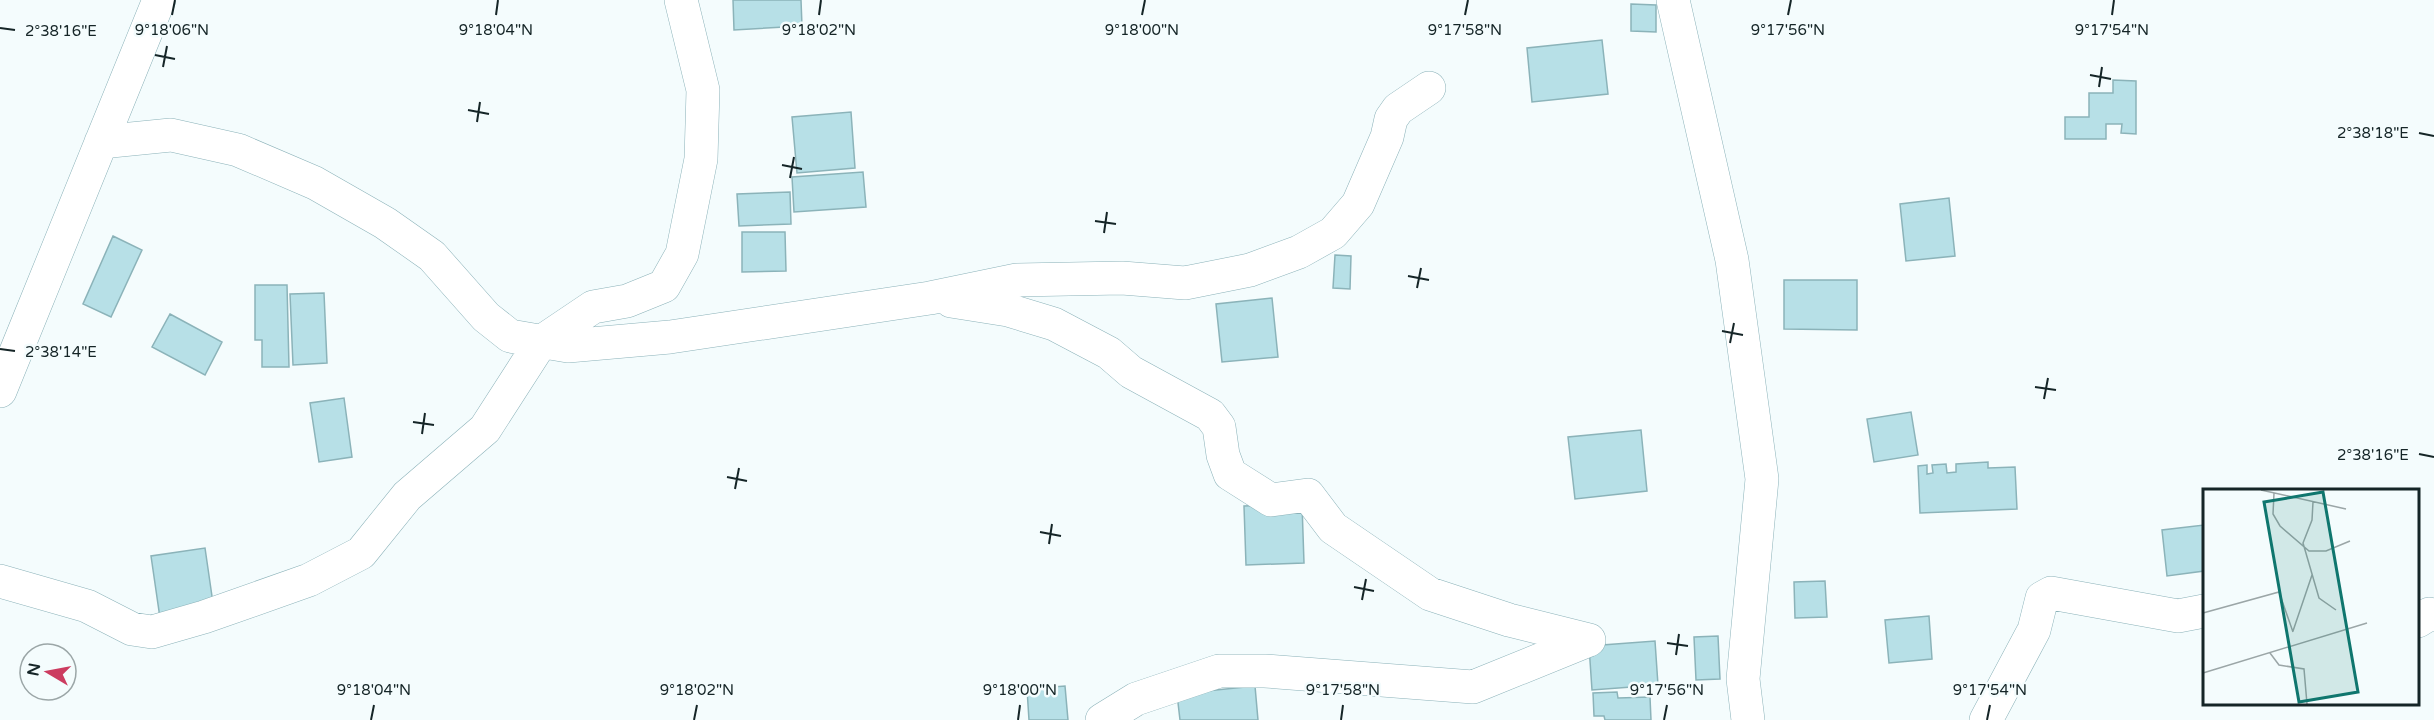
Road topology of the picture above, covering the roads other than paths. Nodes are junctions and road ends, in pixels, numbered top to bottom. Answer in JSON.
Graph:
{"nodes":[{"id":1,"x":159,"y":0,"type":"edge"},
{"id":2,"x":681,"y":0,"type":"edge"},
{"id":3,"x":1672,"y":0,"type":"edge"},
{"id":4,"x":1429,"y":88,"type":"dead end"},
{"id":5,"x":101,"y":142,"type":"junction"},
{"id":6,"x":930,"y":298,"type":"junction"},
{"id":7,"x":541,"y":342,"type":"junction"},
{"id":8,"x":8,"y":345,"type":"edge"},
{"id":9,"x":0,"y":391,"type":"edge"},
{"id":10,"x":0,"y":581,"type":"edge"},
{"id":11,"x":2203,"y":611,"type":"edge"},
{"id":12,"x":2434,"y":615,"type":"edge"},
{"id":13,"x":2419,"y":620,"type":"edge"},
{"id":14,"x":1102,"y":720,"type":"edge"},
{"id":15,"x":1748,"y":720,"type":"edge"},
{"id":16,"x":1986,"y":720,"type":"edge"}],
"edges":[{"from":1,"to":5,"type":"street"},
{"from":2,"to":7,"type":"street"},
{"from":3,"to":15,"type":"street"},
{"from":4,"to":6,"type":"street"},
{"from":5,"to":7,"type":"street"},
{"from":5,"to":8,"type":"street"},
{"from":6,"to":7,"type":"street"},
{"from":6,"to":14,"type":"street"},
{"from":7,"to":10,"type":"street"},
{"from":8,"to":9,"type":"street"},
{"from":11,"to":16,"type":"street"},
{"from":12,"to":13,"type":"street"}]}
